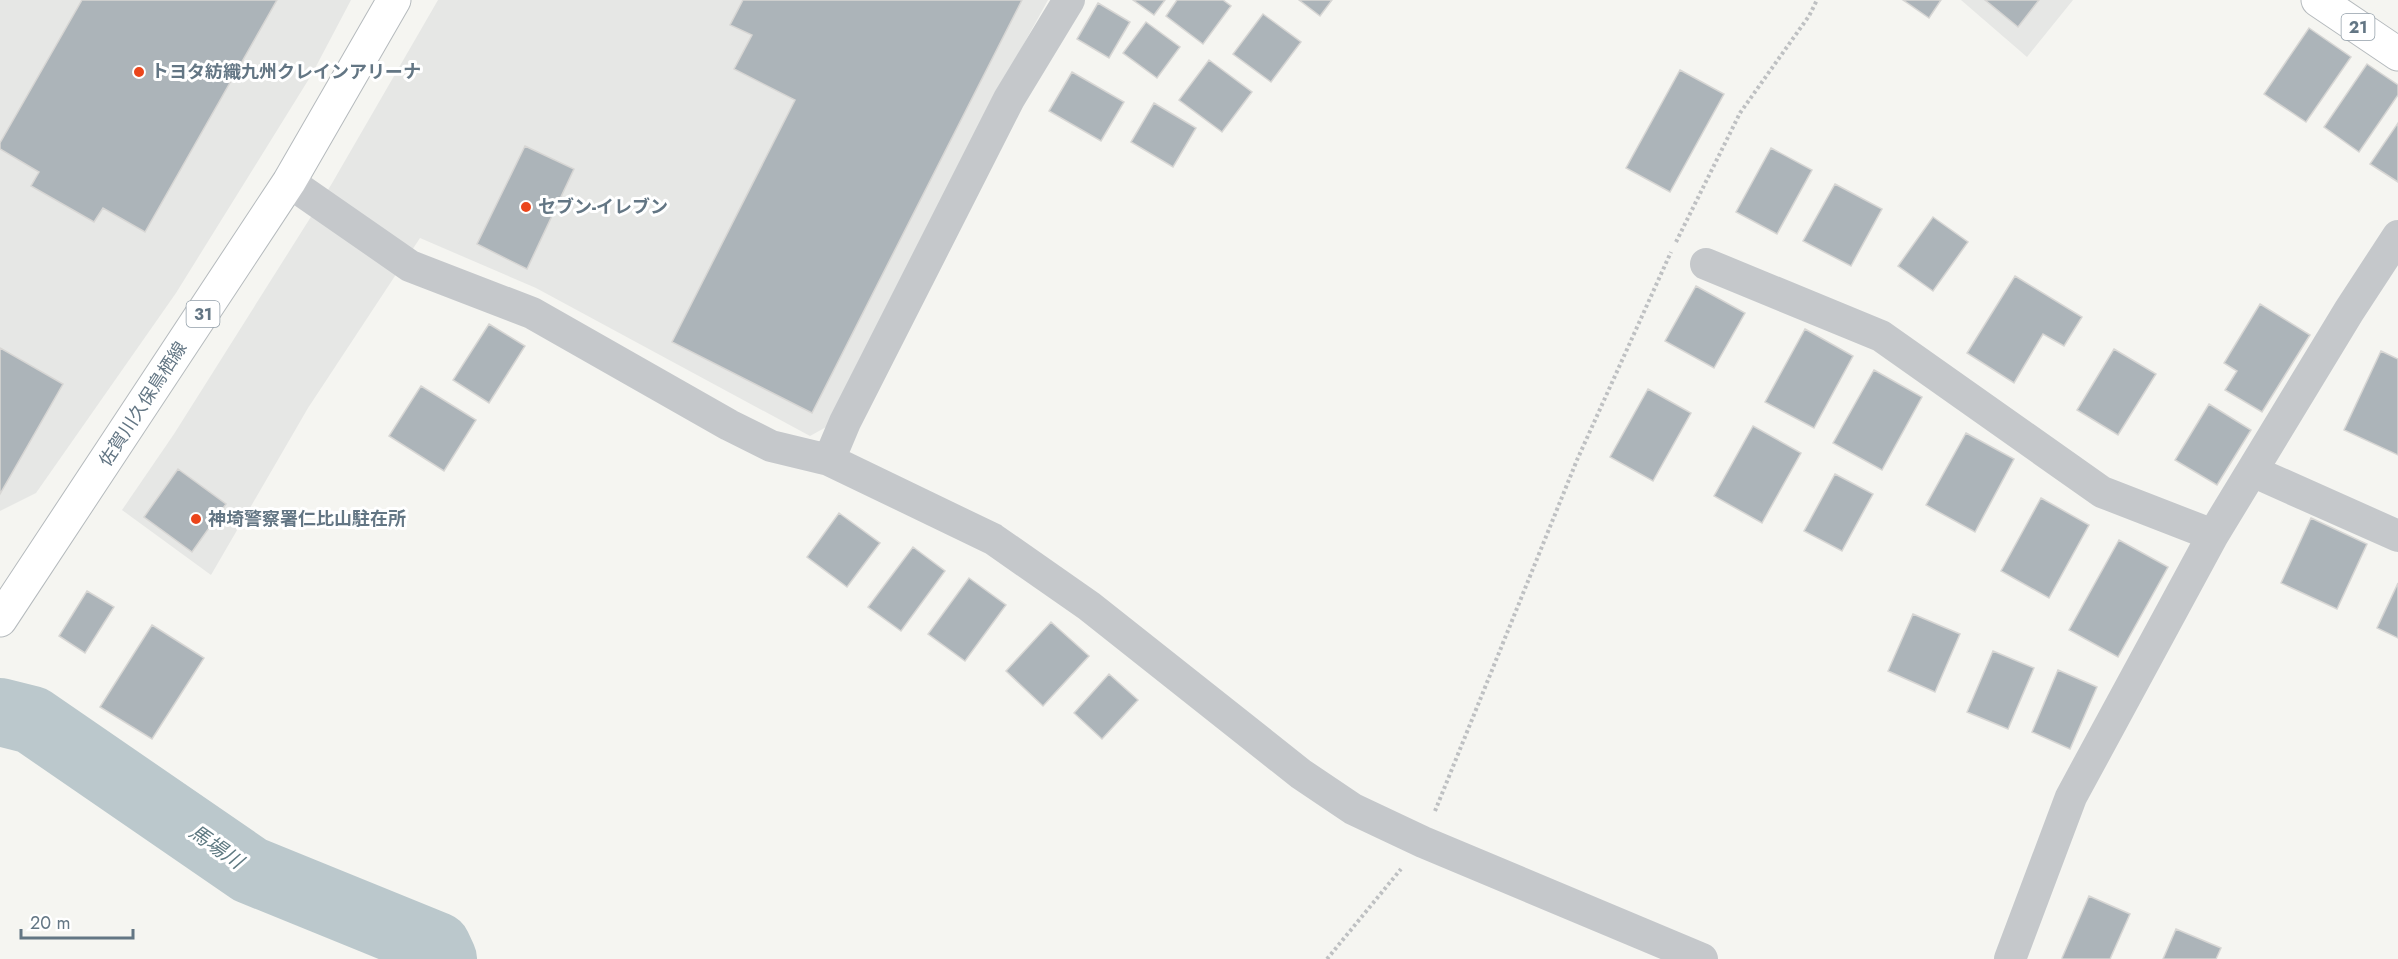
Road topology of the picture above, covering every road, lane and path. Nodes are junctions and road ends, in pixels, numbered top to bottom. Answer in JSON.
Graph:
{"nodes":[{"id":1,"x":394,"y":0,"type":"edge"},
{"id":2,"x":1069,"y":0,"type":"edge"},
{"id":3,"x":1817,"y":0,"type":"edge"},
{"id":4,"x":2318,"y":0,"type":"edge"},
{"id":5,"x":2398,"y":54,"type":"edge"},
{"id":6,"x":289,"y":182,"type":"junction"},
{"id":7,"x":2398,"y":236,"type":"edge"},
{"id":8,"x":1706,"y":264,"type":"dead end"},
{"id":9,"x":829,"y":460,"type":"junction"},
{"id":10,"x":2252,"y":471,"type":"junction"},
{"id":11,"x":2213,"y":535,"type":"junction"},
{"id":12,"x":2398,"y":536,"type":"edge"},
{"id":13,"x":0,"y":620,"type":"edge"},
{"id":14,"x":1423,"y":842,"type":"junction"},
{"id":15,"x":1327,"y":959,"type":"edge"},
{"id":16,"x":1702,"y":959,"type":"edge"},
{"id":17,"x":2010,"y":959,"type":"edge"}],
"edges":[{"from":1,"to":6,"type":"main road","name":"佐賀川久保鳥栖線","number":"31"},
{"from":2,"to":9,"type":"street"},
{"from":3,"to":14,"type":"path"},
{"from":4,"to":5,"type":"main road","number":"21"},
{"from":6,"to":9,"type":"street"},
{"from":6,"to":13,"type":"main road","name":"佐賀川久保鳥栖線","number":"31"},
{"from":7,"to":10,"type":"street"},
{"from":8,"to":11,"type":"street"},
{"from":9,"to":14,"type":"street"},
{"from":10,"to":11,"type":"street"},
{"from":10,"to":12,"type":"street"},
{"from":11,"to":17,"type":"street"},
{"from":14,"to":15,"type":"path"},
{"from":14,"to":16,"type":"street"}]}
